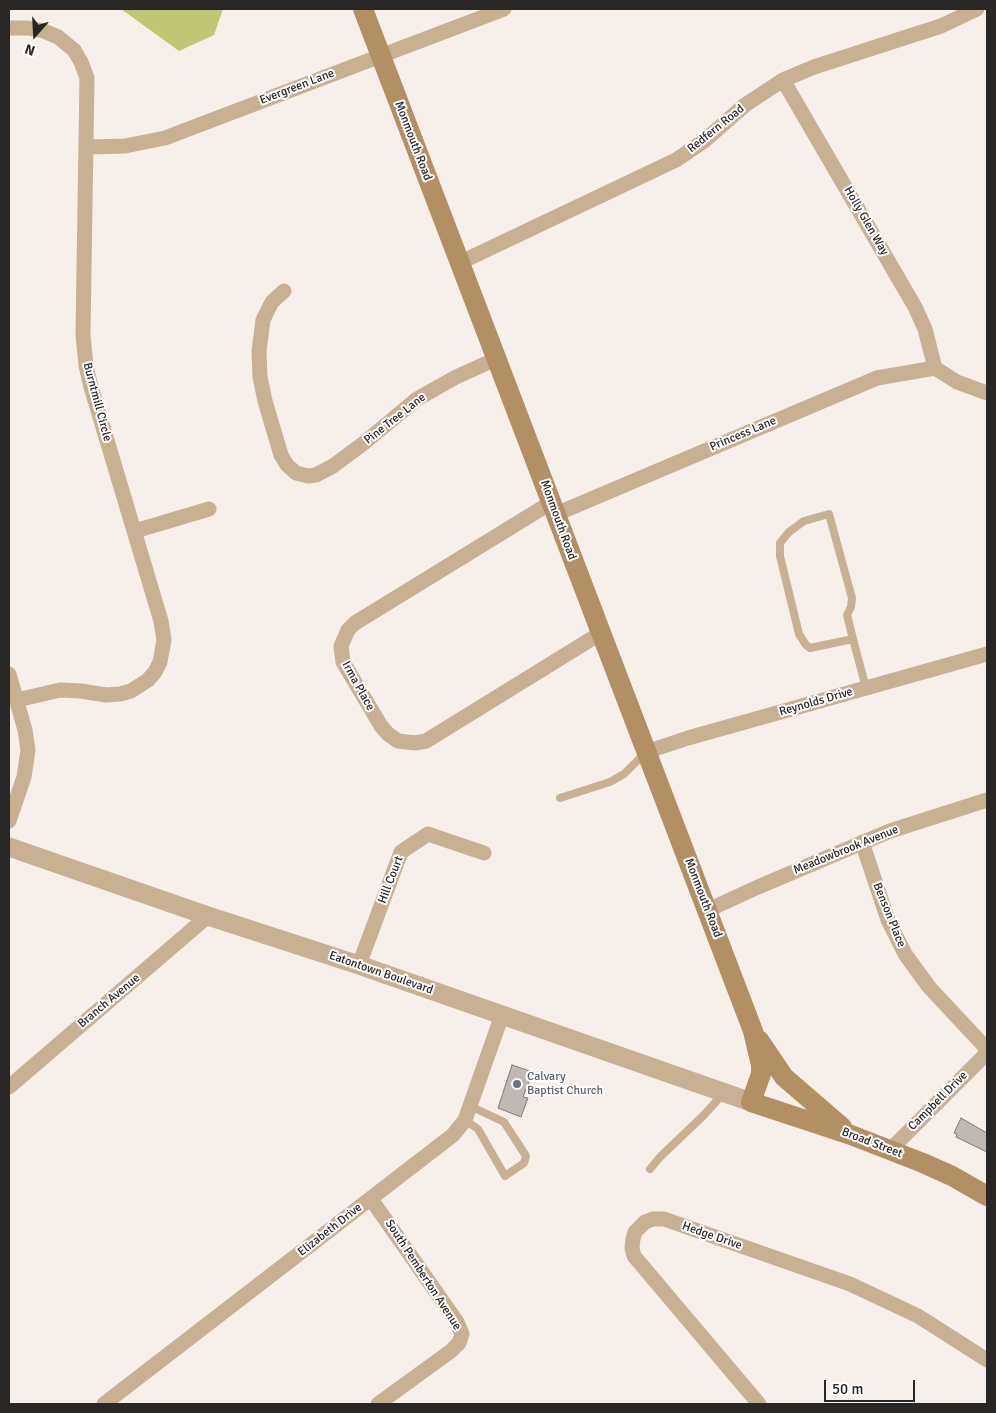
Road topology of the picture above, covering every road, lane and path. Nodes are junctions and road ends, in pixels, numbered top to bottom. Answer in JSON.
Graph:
{"nodes":[{"id":1,"x":363,"y":9,"type":"edge"},
{"id":2,"x":504,"y":9,"type":"edge"},
{"id":3,"x":977,"y":9,"type":"edge"},
{"id":4,"x":9,"y":28,"type":"edge"},
{"id":5,"x":380,"y":56,"type":"junction"},
{"id":6,"x":783,"y":80,"type":"junction"},
{"id":7,"x":87,"y":147,"type":"junction"},
{"id":8,"x":459,"y":263,"type":"junction"},
{"id":9,"x":284,"y":292,"type":"dead end"},
{"id":10,"x":496,"y":359,"type":"junction"},
{"id":11,"x":935,"y":368,"type":"junction"},
{"id":12,"x":987,"y":393,"type":"edge"},
{"id":13,"x":554,"y":508,"type":"junction"},
{"id":14,"x":209,"y":509,"type":"dead end"},
{"id":15,"x":135,"y":532,"type":"junction"},
{"id":16,"x":601,"y":633,"type":"junction"},
{"id":17,"x":853,"y":638,"type":"junction"},
{"id":18,"x":987,"y":654,"type":"edge"},
{"id":19,"x":9,"y":674,"type":"edge"},
{"id":20,"x":866,"y":688,"type":"junction"},
{"id":21,"x":17,"y":700,"type":"junction"},
{"id":22,"x":646,"y":752,"type":"junction"},
{"id":23,"x":560,"y":798,"type":"dead end"},
{"id":24,"x":987,"y":800,"type":"edge"},
{"id":25,"x":9,"y":822,"type":"edge"},
{"id":26,"x":862,"y":842,"type":"junction"},
{"id":27,"x":9,"y":847,"type":"edge"},
{"id":28,"x":484,"y":853,"type":"dead end"},
{"id":29,"x":708,"y":910,"type":"junction"},
{"id":30,"x":208,"y":916,"type":"junction"},
{"id":31,"x":359,"y":965,"type":"junction"},
{"id":32,"x":502,"y":1015,"type":"junction"},
{"id":33,"x":753,"y":1031,"type":"junction"},
{"id":34,"x":987,"y":1049,"type":"edge"},
{"id":35,"x":987,"y":1053,"type":"edge"},
{"id":36,"x":784,"y":1077,"type":"junction"},
{"id":37,"x":9,"y":1086,"type":"edge"},
{"id":38,"x":724,"y":1092,"type":"junction"},
{"id":39,"x":751,"y":1102,"type":"junction"},
{"id":40,"x":773,"y":1109,"type":"junction"},
{"id":41,"x":467,"y":1113,"type":"junction"},
{"id":42,"x":851,"y":1135,"type":"junction"},
{"id":43,"x":890,"y":1150,"type":"junction"},
{"id":44,"x":650,"y":1169,"type":"dead end"},
{"id":45,"x":987,"y":1196,"type":"edge"},
{"id":46,"x":371,"y":1199,"type":"junction"},
{"id":47,"x":987,"y":1360,"type":"edge"},
{"id":48,"x":104,"y":1404,"type":"edge"},
{"id":49,"x":378,"y":1404,"type":"edge"},
{"id":50,"x":759,"y":1404,"type":"edge"}],
"edges":[{"from":1,"to":5,"type":"main road","name":"Monmouth Road"},
{"from":2,"to":5,"type":"street","name":"Evergreen Lane"},
{"from":3,"to":6,"type":"street","name":"Redfern Road"},
{"from":4,"to":7,"type":"street","name":"Burntmill Circle"},
{"from":5,"to":7,"type":"street","name":"Evergreen Lane"},
{"from":5,"to":8,"type":"main road","name":"Monmouth Road"},
{"from":6,"to":8,"type":"street","name":"Redfern Road"},
{"from":6,"to":11,"type":"street","name":"Holly Glen Way"},
{"from":7,"to":15,"type":"street","name":"Burntmill Circle"},
{"from":8,"to":10,"type":"main road","name":"Monmouth Road"},
{"from":9,"to":10,"type":"street","name":"Pine Tree Lane"},
{"from":10,"to":13,"type":"main road","name":"Monmouth Road"},
{"from":11,"to":12,"type":"street"},
{"from":11,"to":13,"type":"street","name":"Princess Lane"},
{"from":13,"to":16,"type":"main road","name":"Monmouth Road"},
{"from":13,"to":16,"type":"street","name":"Irma Place"},
{"from":14,"to":15,"type":"street"},
{"from":15,"to":21,"type":"street","name":"Burntmill Circle"},
{"from":16,"to":22,"type":"main road","name":"Monmouth Road"},
{"from":17,"to":17,"type":"lane"},
{"from":17,"to":20,"type":"lane"},
{"from":18,"to":20,"type":"street","name":"Reynolds Drive"},
{"from":19,"to":21,"type":"street"},
{"from":20,"to":22,"type":"street","name":"Reynolds Drive"},
{"from":21,"to":25,"type":"street"},
{"from":22,"to":23,"type":"lane"},
{"from":22,"to":29,"type":"main road","name":"Monmouth Road"},
{"from":24,"to":26,"type":"street","name":"Meadowbrook Avenue"},
{"from":26,"to":29,"type":"street","name":"Meadowbrook Avenue"},
{"from":26,"to":34,"type":"street","name":"Benson Place"},
{"from":27,"to":30,"type":"street","name":"Eatontown Boulevard"},
{"from":28,"to":31,"type":"street","name":"Hill Court"},
{"from":29,"to":33,"type":"main road","name":"Monmouth Road"},
{"from":30,"to":31,"type":"street","name":"Eatontown Boulevard"},
{"from":30,"to":37,"type":"street","name":"Branch Avenue"},
{"from":31,"to":32,"type":"street","name":"Eatontown Boulevard"},
{"from":32,"to":38,"type":"street","name":"Eatontown Boulevard"},
{"from":32,"to":41,"type":"street","name":"Elizabeth Drive"},
{"from":33,"to":36,"type":"main road","name":"Monmouth Road"},
{"from":33,"to":39,"type":"main road","name":"Monmouth Road"},
{"from":35,"to":43,"type":"street","name":"Campbell Drive"},
{"from":36,"to":40,"type":"main road"},
{"from":36,"to":42,"type":"main road","name":"Monmouth Road"},
{"from":38,"to":39,"type":"street","name":"Eatontown Boulevard"},
{"from":38,"to":44,"type":"lane"},
{"from":39,"to":40,"type":"main road","name":"Broad Street"},
{"from":40,"to":42,"type":"main road","name":"Broad Street"},
{"from":41,"to":41,"type":"lane"},
{"from":41,"to":46,"type":"street","name":"Elizabeth Drive"},
{"from":42,"to":43,"type":"main road","name":"Broad Street"},
{"from":43,"to":45,"type":"main road","name":"Broad Street"},
{"from":46,"to":48,"type":"street","name":"Elizabeth Drive"},
{"from":46,"to":49,"type":"street","name":"South Pemberton Avenue"},
{"from":47,"to":50,"type":"street","name":"Hedge Drive"}]}
